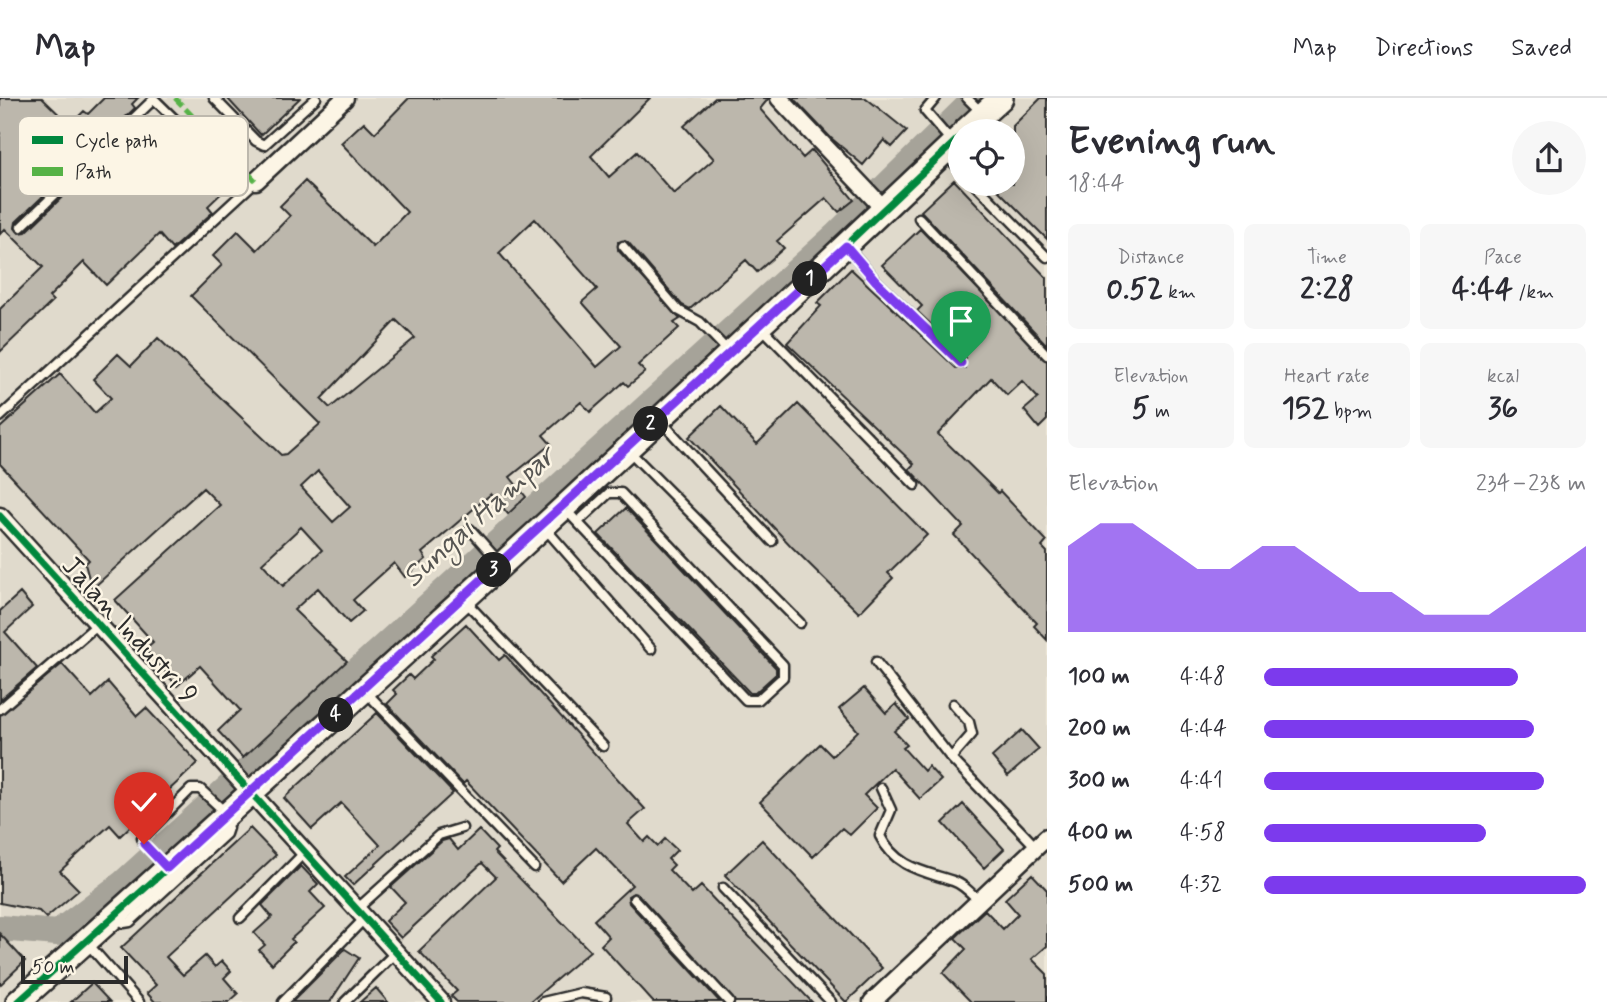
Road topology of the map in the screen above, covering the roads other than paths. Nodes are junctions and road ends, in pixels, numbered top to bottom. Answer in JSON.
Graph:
{"nodes":[{"id":1,"x":214,"y":98,"type":"edge"},
{"id":2,"x":317,"y":98,"type":"edge"},
{"id":3,"x":345,"y":98,"type":"edge"},
{"id":4,"x":779,"y":98,"type":"edge"},
{"id":5,"x":936,"y":98,"type":"edge"},
{"id":6,"x":1001,"y":98,"type":"edge"},
{"id":7,"x":165,"y":101,"type":"edge"},
{"id":8,"x":976,"y":107,"type":"edge"},
{"id":9,"x":133,"y":116,"type":"edge"},
{"id":10,"x":177,"y":116,"type":"edge"},
{"id":11,"x":232,"y":116,"type":"edge"},
{"id":12,"x":248,"y":133,"type":"edge"},
{"id":13,"x":948,"y":135,"type":"edge"},
{"id":14,"x":948,"y":146,"type":"edge"},
{"id":15,"x":256,"y":181,"type":"joint"},
{"id":16,"x":248,"y":188,"type":"edge"},
{"id":17,"x":51,"y":196,"type":"edge"},
{"id":18,"x":240,"y":196,"type":"edge"},
{"id":19,"x":987,"y":196,"type":"edge"},
{"id":20,"x":882,"y":207,"type":"junction"},
{"id":21,"x":919,"y":218,"type":"dead end"},
{"id":22,"x":21,"y":226,"type":"dead end"},
{"id":23,"x":623,"y":246,"type":"dead end"},
{"id":24,"x":846,"y":246,"type":"junction"},
{"id":25,"x":1047,"y":257,"type":"edge"},
{"id":26,"x":760,"y":326,"type":"junction"},
{"id":27,"x":728,"y":351,"type":"junction"},
{"id":28,"x":1047,"y":355,"type":"edge"},
{"id":29,"x":961,"y":363,"type":"dead end"},
{"id":30,"x":0,"y":417,"type":"edge"},
{"id":31,"x":658,"y":418,"type":"junction"},
{"id":32,"x":626,"y":447,"type":"junction"},
{"id":33,"x":915,"y":485,"type":"dead end"},
{"id":34,"x":570,"y":514,"type":"junction"},
{"id":35,"x":0,"y":516,"type":"edge"},
{"id":36,"x":542,"y":525,"type":"junction"},
{"id":37,"x":470,"y":529,"type":"dead end"},
{"id":38,"x":772,"y":541,"type":"dead end"},
{"id":39,"x":494,"y":556,"type":"junction"},
{"id":40,"x":463,"y":599,"type":"junction"},
{"id":41,"x":800,"y":623,"type":"dead end"},
{"id":42,"x":98,"y":624,"type":"junction"},
{"id":43,"x":651,"y":649,"type":"dead end"},
{"id":44,"x":876,"y":662,"type":"dead end"},
{"id":45,"x":364,"y":690,"type":"junction"},
{"id":46,"x":953,"y":704,"type":"dead end"},
{"id":47,"x":0,"y":709,"type":"edge"},
{"id":48,"x":603,"y":746,"type":"dead end"},
{"id":49,"x":951,"y":758,"type":"junction"},
{"id":50,"x":881,"y":788,"type":"dead end"},
{"id":51,"x":248,"y":790,"type":"junction"},
{"id":52,"x":223,"y":814,"type":"junction"},
{"id":53,"x":462,"y":828,"type":"dead end"},
{"id":54,"x":1042,"y":842,"type":"edge"},
{"id":55,"x":305,"y":852,"type":"junction"},
{"id":56,"x":165,"y":866,"type":"junction"},
{"id":57,"x":534,"y":867,"type":"dead end"},
{"id":58,"x":723,"y":888,"type":"dead end"},
{"id":59,"x":634,"y":899,"type":"dead end"},
{"id":60,"x":979,"y":901,"type":"junction"},
{"id":61,"x":361,"y":914,"type":"junction"},
{"id":62,"x":115,"y":915,"type":"junction"},
{"id":63,"x":240,"y":918,"type":"dead end"},
{"id":64,"x":86,"y":942,"type":"junction"},
{"id":65,"x":396,"y":952,"type":"junction"},
{"id":66,"x":606,"y":997,"type":"dead end"},
{"id":67,"x":18,"y":1002,"type":"edge"},
{"id":68,"x":139,"y":1002,"type":"edge"},
{"id":69,"x":284,"y":1002,"type":"edge"},
{"id":70,"x":345,"y":1002,"type":"edge"},
{"id":71,"x":441,"y":1002,"type":"edge"},
{"id":72,"x":543,"y":1002,"type":"edge"},
{"id":73,"x":729,"y":1002,"type":"edge"},
{"id":74,"x":831,"y":1002,"type":"edge"},
{"id":75,"x":872,"y":1002,"type":"edge"}],
"edges":[{"from":1,"to":11,"type":"lane"},
{"from":2,"to":12,"type":"lane"},
{"from":3,"to":15,"type":"street"},
{"from":4,"to":20,"type":"street"},
{"from":5,"to":13,"type":"lane"},
{"from":6,"to":8,"type":"street"},
{"from":7,"to":9,"type":"lane"},
{"from":7,"to":10,"type":"lane"},
{"from":14,"to":20,"type":"street"},
{"from":15,"to":16,"type":"lane"},
{"from":17,"to":22,"type":"lane"},
{"from":18,"to":30,"type":"lane"},
{"from":19,"to":25,"type":"lane"},
{"from":20,"to":24,"type":"street"},
{"from":21,"to":28,"type":"lane"},
{"from":23,"to":27,"type":"lane"},
{"from":24,"to":26,"type":"street"},
{"from":24,"to":29,"type":"lane"},
{"from":26,"to":27,"type":"street"},
{"from":26,"to":33,"type":"lane"},
{"from":27,"to":31,"type":"street"},
{"from":31,"to":32,"type":"street"},
{"from":31,"to":38,"type":"lane"},
{"from":32,"to":34,"type":"street"},
{"from":32,"to":41,"type":"lane"},
{"from":34,"to":34,"type":"lane"},
{"from":34,"to":36,"type":"street"},
{"from":35,"to":42,"type":"street","name":"Jalan Industri 9"},
{"from":36,"to":39,"type":"street"},
{"from":36,"to":43,"type":"lane"},
{"from":37,"to":39,"type":"lane"},
{"from":39,"to":40,"type":"street"},
{"from":40,"to":45,"type":"street"},
{"from":40,"to":48,"type":"lane"},
{"from":42,"to":47,"type":"lane"},
{"from":42,"to":51,"type":"street","name":"Jalan Industri 9"},
{"from":44,"to":49,"type":"lane"},
{"from":45,"to":51,"type":"street"},
{"from":45,"to":57,"type":"lane"},
{"from":46,"to":49,"type":"lane"},
{"from":49,"to":54,"type":"lane"},
{"from":50,"to":60,"type":"lane"},
{"from":51,"to":52,"type":"street"},
{"from":51,"to":55,"type":"street","name":"Jalan Industri 9"},
{"from":52,"to":56,"type":"street"},
{"from":52,"to":56,"type":"lane"},
{"from":52,"to":62,"type":"lane"},
{"from":53,"to":61,"type":"lane"},
{"from":54,"to":60,"type":"street"},
{"from":55,"to":61,"type":"street","name":"Jalan Industri 9"},
{"from":55,"to":63,"type":"lane"},
{"from":56,"to":62,"type":"street"},
{"from":58,"to":74,"type":"lane"},
{"from":59,"to":73,"type":"lane"},
{"from":60,"to":75,"type":"street"},
{"from":61,"to":65,"type":"street","name":"Jalan Industri 9"},
{"from":61,"to":69,"type":"lane"},
{"from":62,"to":64,"type":"street"},
{"from":64,"to":67,"type":"street"},
{"from":64,"to":68,"type":"lane"},
{"from":65,"to":70,"type":"lane"},
{"from":65,"to":71,"type":"street","name":"Jalan Industri 9"},
{"from":66,"to":72,"type":"lane"}]}
